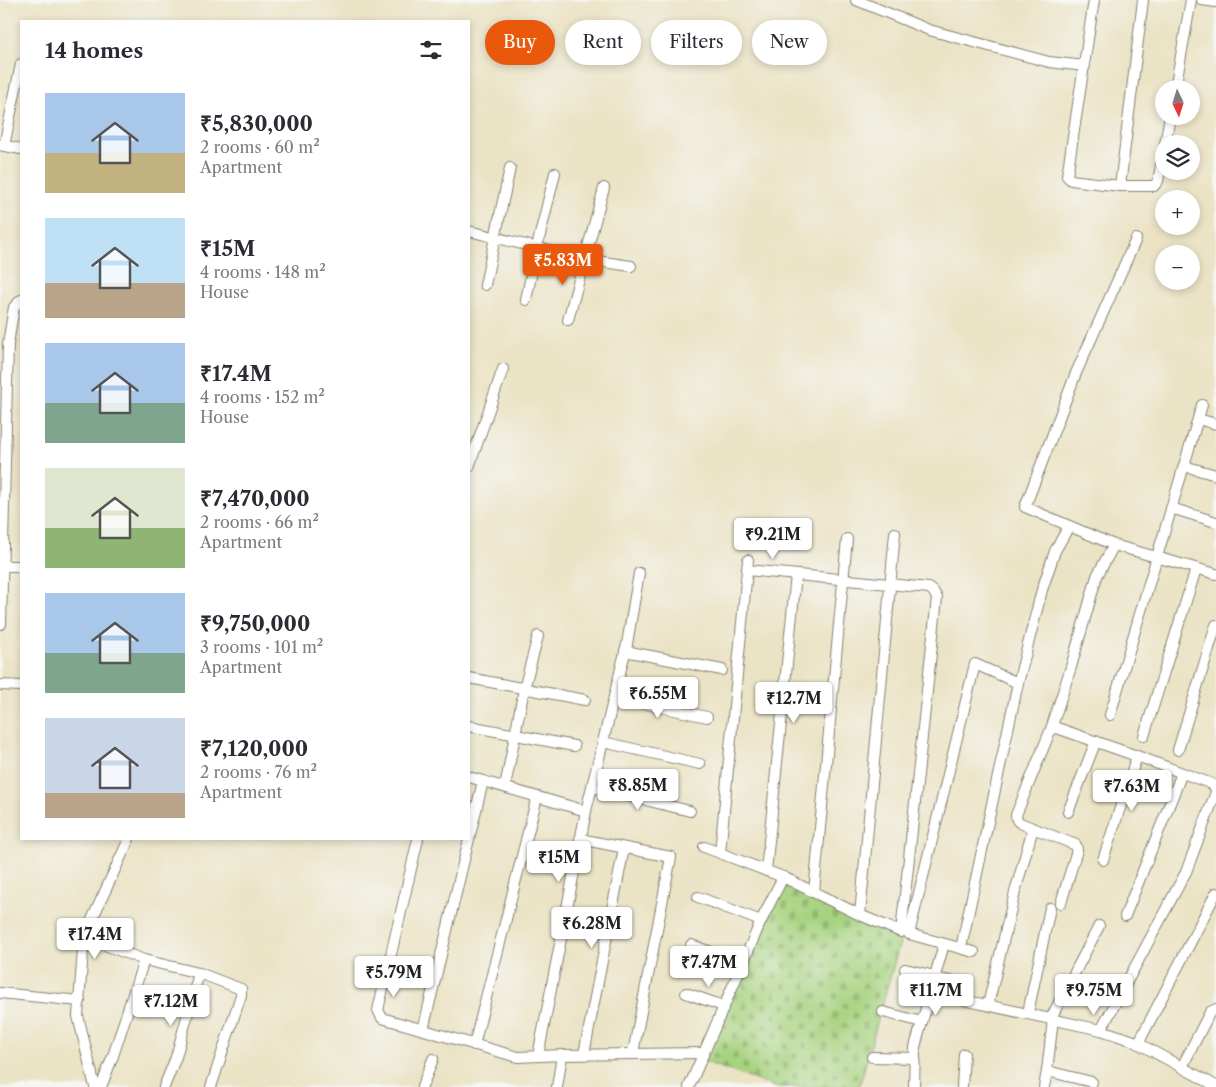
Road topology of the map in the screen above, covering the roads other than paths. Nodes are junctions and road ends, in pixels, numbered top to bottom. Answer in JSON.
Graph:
{"nodes":[{"id":1,"x":856,"y":0,"type":"edge"},
{"id":2,"x":1094,"y":0,"type":"edge"},
{"id":3,"x":1143,"y":0,"type":"edge"},
{"id":4,"x":1191,"y":0,"type":"edge"},
{"id":5,"x":1202,"y":0,"type":"edge"},
{"id":6,"x":1216,"y":2,"type":"edge"},
{"id":7,"x":1085,"y":66,"type":"junction"},
{"id":8,"x":20,"y":68,"type":"edge"},
{"id":9,"x":1177,"y":80,"type":"edge"},
{"id":10,"x":2,"y":145,"type":"edge"},
{"id":11,"x":20,"y":149,"type":"edge"},
{"id":12,"x":510,"y":168,"type":"dead end"},
{"id":13,"x":555,"y":173,"type":"dead end"},
{"id":14,"x":1158,"y":180,"type":"edge"},
{"id":15,"x":1120,"y":186,"type":"junction"},
{"id":16,"x":604,"y":188,"type":"dead end"},
{"id":17,"x":470,"y":231,"type":"edge"},
{"id":18,"x":495,"y":236,"type":"junction"},
{"id":19,"x":1136,"y":239,"type":"dead end"},
{"id":20,"x":537,"y":247,"type":"junction"},
{"id":21,"x":583,"y":259,"type":"junction"},
{"id":22,"x":631,"y":266,"type":"dead end"},
{"id":23,"x":485,"y":286,"type":"dead end"},
{"id":24,"x":526,"y":300,"type":"dead end"},
{"id":25,"x":20,"y":301,"type":"edge"},
{"id":26,"x":568,"y":320,"type":"dead end"},
{"id":27,"x":504,"y":369,"type":"dead end"},
{"id":28,"x":1202,"y":405,"type":"dead end"},
{"id":29,"x":1198,"y":419,"type":"junction"},
{"id":30,"x":1216,"y":424,"type":"edge"},
{"id":31,"x":470,"y":464,"type":"edge"},
{"id":32,"x":1184,"y":466,"type":"junction"},
{"id":33,"x":1216,"y":475,"type":"edge"},
{"id":34,"x":1172,"y":508,"type":"junction"},
{"id":35,"x":1216,"y":522,"type":"edge"},
{"id":36,"x":1069,"y":526,"type":"junction"},
{"id":37,"x":895,"y":533,"type":"dead end"},
{"id":38,"x":847,"y":539,"type":"dead end"},
{"id":39,"x":1114,"y":545,"type":"junction"},
{"id":40,"x":1157,"y":557,"type":"junction"},
{"id":41,"x":1,"y":566,"type":"edge"},
{"id":42,"x":20,"y":566,"type":"edge"},
{"id":43,"x":1196,"y":569,"type":"junction"},
{"id":44,"x":639,"y":573,"type":"dead end"},
{"id":45,"x":796,"y":574,"type":"junction"},
{"id":46,"x":1216,"y":574,"type":"edge"},
{"id":47,"x":843,"y":579,"type":"junction"},
{"id":48,"x":891,"y":584,"type":"junction"},
{"id":49,"x":1,"y":624,"type":"dead end"},
{"id":50,"x":1216,"y":626,"type":"edge"},
{"id":51,"x":538,"y":636,"type":"dead end"},
{"id":52,"x":625,"y":651,"type":"junction"},
{"id":53,"x":722,"y":670,"type":"dead end"},
{"id":54,"x":470,"y":678,"type":"edge"},
{"id":55,"x":1018,"y":683,"type":"junction"},
{"id":56,"x":0,"y":685,"type":"edge"},
{"id":57,"x":20,"y":686,"type":"edge"},
{"id":58,"x":524,"y":689,"type":"junction"},
{"id":59,"x":614,"y":697,"type":"junction"},
{"id":60,"x":585,"y":700,"type":"dead end"},
{"id":61,"x":1110,"y":715,"type":"dead end"},
{"id":62,"x":707,"y":717,"type":"dead end"},
{"id":63,"x":470,"y":726,"type":"edge"},
{"id":64,"x":1051,"y":729,"type":"junction"},
{"id":65,"x":515,"y":735,"type":"junction"},
{"id":66,"x":1144,"y":736,"type":"dead end"},
{"id":67,"x":1096,"y":741,"type":"junction"},
{"id":68,"x":603,"y":742,"type":"junction"},
{"id":69,"x":574,"y":746,"type":"dead end"},
{"id":70,"x":1178,"y":750,"type":"dead end"},
{"id":71,"x":1137,"y":756,"type":"junction"},
{"id":72,"x":700,"y":764,"type":"dead end"},
{"id":73,"x":1182,"y":773,"type":"junction"},
{"id":74,"x":470,"y":777,"type":"edge"},
{"id":75,"x":483,"y":781,"type":"junction"},
{"id":76,"x":505,"y":787,"type":"junction"},
{"id":77,"x":592,"y":787,"type":"junction"},
{"id":78,"x":1216,"y":788,"type":"edge"},
{"id":79,"x":537,"y":797,"type":"junction"},
{"id":80,"x":586,"y":811,"type":"junction"},
{"id":81,"x":690,"y":811,"type":"dead end"},
{"id":82,"x":1068,"y":812,"type":"dead end"},
{"id":83,"x":1032,"y":828,"type":"junction"},
{"id":84,"x":470,"y":835,"type":"edge"},
{"id":85,"x":580,"y":839,"type":"junction"},
{"id":86,"x":129,"y":840,"type":"edge"},
{"id":87,"x":418,"y":840,"type":"edge"},
{"id":88,"x":469,"y":840,"type":"edge"},
{"id":89,"x":704,"y":847,"type":"dead end"},
{"id":90,"x":624,"y":848,"type":"junction"},
{"id":91,"x":720,"y":853,"type":"junction"},
{"id":92,"x":1103,"y":860,"type":"dead end"},
{"id":93,"x":766,"y":871,"type":"junction"},
{"id":94,"x":782,"y":877,"type":"junction"},
{"id":95,"x":814,"y":892,"type":"junction"},
{"id":96,"x":1216,"y":893,"type":"edge"},
{"id":97,"x":698,"y":897,"type":"dead end"},
{"id":98,"x":1061,"y":903,"type":"dead end"},
{"id":99,"x":1050,"y":908,"type":"dead end"},
{"id":100,"x":860,"y":915,"type":"junction"},
{"id":101,"x":1125,"y":916,"type":"dead end"},
{"id":102,"x":761,"y":922,"type":"junction"},
{"id":103,"x":1098,"y":926,"type":"dead end"},
{"id":104,"x":84,"y":937,"type":"junction"},
{"id":105,"x":944,"y":944,"type":"junction"},
{"id":106,"x":691,"y":945,"type":"dead end"},
{"id":107,"x":961,"y":948,"type":"junction"},
{"id":108,"x":974,"y":952,"type":"dead end"},
{"id":109,"x":144,"y":960,"type":"junction"},
{"id":110,"x":742,"y":963,"type":"junction"},
{"id":111,"x":905,"y":969,"type":"dead end"},
{"id":112,"x":199,"y":973,"type":"junction"},
{"id":113,"x":934,"y":977,"type":"junction"},
{"id":114,"x":960,"y":983,"type":"dead end"},
{"id":115,"x":686,"y":993,"type":"dead end"},
{"id":116,"x":0,"y":994,"type":"edge"},
{"id":117,"x":954,"y":998,"type":"dead end"},
{"id":118,"x":80,"y":1001,"type":"junction"},
{"id":119,"x":988,"y":1005,"type":"junction"},
{"id":120,"x":723,"y":1006,"type":"junction"},
{"id":121,"x":1216,"y":1008,"type":"edge"},
{"id":122,"x":883,"y":1012,"type":"dead end"},
{"id":123,"x":1028,"y":1013,"type":"junction"},
{"id":124,"x":1052,"y":1018,"type":"junction"},
{"id":125,"x":922,"y":1022,"type":"junction"},
{"id":126,"x":423,"y":1030,"type":"junction"},
{"id":127,"x":1101,"y":1030,"type":"junction"},
{"id":128,"x":1139,"y":1042,"type":"junction"},
{"id":129,"x":474,"y":1045,"type":"junction"},
{"id":130,"x":634,"y":1053,"type":"junction"},
{"id":131,"x":702,"y":1053,"type":"junction"},
{"id":132,"x":584,"y":1054,"type":"junction"},
{"id":133,"x":964,"y":1054,"type":"dead end"},
{"id":134,"x":562,"y":1055,"type":"junction"},
{"id":135,"x":538,"y":1056,"type":"junction"},
{"id":136,"x":872,"y":1057,"type":"dead end"},
{"id":137,"x":915,"y":1058,"type":"junction"},
{"id":138,"x":433,"y":1059,"type":"dead end"},
{"id":139,"x":1182,"y":1067,"type":"junction"},
{"id":140,"x":1046,"y":1071,"type":"junction"},
{"id":141,"x":1092,"y":1082,"type":"dead end"},
{"id":142,"x":1216,"y":1086,"type":"edge"},
{"id":143,"x":95,"y":1087,"type":"edge"},
{"id":144,"x":101,"y":1087,"type":"edge"},
{"id":145,"x":164,"y":1087,"type":"edge"},
{"id":146,"x":211,"y":1087,"type":"edge"},
{"id":147,"x":422,"y":1087,"type":"edge"},
{"id":148,"x":557,"y":1087,"type":"edge"},
{"id":149,"x":689,"y":1087,"type":"edge"},
{"id":150,"x":914,"y":1087,"type":"edge"},
{"id":151,"x":962,"y":1087,"type":"edge"},
{"id":152,"x":1044,"y":1087,"type":"edge"}],
"edges":[{"from":1,"to":7,"type":"street"},
{"from":2,"to":7,"type":"street"},
{"from":3,"to":15,"type":"street"},
{"from":4,"to":9,"type":"street"},
{"from":5,"to":6,"type":"street"},
{"from":7,"to":15,"type":"street"},
{"from":8,"to":10,"type":"street"},
{"from":10,"to":11,"type":"street"},
{"from":12,"to":18,"type":"street"},
{"from":13,"to":20,"type":"street"},
{"from":14,"to":15,"type":"street"},
{"from":16,"to":21,"type":"street"},
{"from":17,"to":18,"type":"street"},
{"from":18,"to":20,"type":"street"},
{"from":18,"to":23,"type":"street"},
{"from":19,"to":36,"type":"street"},
{"from":20,"to":21,"type":"street"},
{"from":20,"to":24,"type":"street"},
{"from":21,"to":22,"type":"street"},
{"from":21,"to":26,"type":"street"},
{"from":25,"to":41,"type":"street"},
{"from":27,"to":31,"type":"street"},
{"from":28,"to":29,"type":"street"},
{"from":29,"to":30,"type":"street"},
{"from":29,"to":32,"type":"street"},
{"from":32,"to":33,"type":"street"},
{"from":32,"to":34,"type":"street"},
{"from":34,"to":35,"type":"street"},
{"from":34,"to":40,"type":"street"},
{"from":36,"to":39,"type":"street"},
{"from":36,"to":55,"type":"street"},
{"from":37,"to":48,"type":"street"},
{"from":38,"to":47,"type":"street"},
{"from":39,"to":40,"type":"street"},
{"from":39,"to":64,"type":"street"},
{"from":40,"to":43,"type":"street"},
{"from":40,"to":61,"type":"street"},
{"from":41,"to":42,"type":"street"},
{"from":41,"to":49,"type":"street"},
{"from":43,"to":46,"type":"street"},
{"from":43,"to":66,"type":"street"},
{"from":44,"to":52,"type":"street"},
{"from":45,"to":47,"type":"street"},
{"from":45,"to":91,"type":"street"},
{"from":45,"to":93,"type":"street"},
{"from":47,"to":48,"type":"street"},
{"from":47,"to":95,"type":"street"},
{"from":48,"to":100,"type":"street"},
{"from":48,"to":100,"type":"street"},
{"from":50,"to":70,"type":"street"},
{"from":51,"to":58,"type":"street"},
{"from":52,"to":53,"type":"street"},
{"from":52,"to":59,"type":"street"},
{"from":54,"to":58,"type":"street"},
{"from":55,"to":105,"type":"street"},
{"from":55,"to":107,"type":"street"},
{"from":56,"to":57,"type":"street"},
{"from":58,"to":60,"type":"street"},
{"from":58,"to":65,"type":"street"},
{"from":59,"to":62,"type":"street"},
{"from":59,"to":68,"type":"street"},
{"from":63,"to":65,"type":"street"},
{"from":64,"to":67,"type":"street"},
{"from":64,"to":83,"type":"street"},
{"from":65,"to":69,"type":"street"},
{"from":65,"to":76,"type":"street"},
{"from":67,"to":71,"type":"street"},
{"from":67,"to":82,"type":"street"},
{"from":68,"to":72,"type":"street"},
{"from":68,"to":77,"type":"street"},
{"from":71,"to":73,"type":"street"},
{"from":71,"to":92,"type":"street"},
{"from":73,"to":78,"type":"street"},
{"from":73,"to":101,"type":"street"},
{"from":74,"to":75,"type":"street"},
{"from":75,"to":76,"type":"street"},
{"from":75,"to":84,"type":"street"},
{"from":76,"to":79,"type":"street"},
{"from":77,"to":80,"type":"street"},
{"from":77,"to":81,"type":"street"},
{"from":78,"to":127,"type":"street"},
{"from":79,"to":80,"type":"street"},
{"from":79,"to":129,"type":"street"},
{"from":80,"to":85,"type":"street"},
{"from":83,"to":98,"type":"street"},
{"from":83,"to":119,"type":"street"},
{"from":85,"to":90,"type":"street"},
{"from":85,"to":135,"type":"street"},
{"from":86,"to":104,"type":"street"},
{"from":87,"to":126,"type":"street"},
{"from":88,"to":126,"type":"street"},
{"from":89,"to":91,"type":"street"},
{"from":90,"to":130,"type":"street"},
{"from":90,"to":132,"type":"street"},
{"from":91,"to":93,"type":"street"},
{"from":93,"to":94,"type":"street"},
{"from":94,"to":95,"type":"street"},
{"from":94,"to":102,"type":"street"},
{"from":95,"to":100,"type":"street"},
{"from":96,"to":128,"type":"street"},
{"from":97,"to":102,"type":"street"},
{"from":99,"to":123,"type":"street"},
{"from":102,"to":110,"type":"street"},
{"from":103,"to":124,"type":"street"},
{"from":104,"to":109,"type":"street"},
{"from":104,"to":118,"type":"street"},
{"from":105,"to":107,"type":"street"},
{"from":105,"to":113,"type":"street"},
{"from":106,"to":110,"type":"street"},
{"from":107,"to":108,"type":"street"},
{"from":109,"to":112,"type":"street"},
{"from":109,"to":144,"type":"street"},
{"from":110,"to":120,"type":"street"},
{"from":111,"to":113,"type":"street"},
{"from":112,"to":145,"type":"street"},
{"from":112,"to":146,"type":"street"},
{"from":113,"to":114,"type":"street"},
{"from":113,"to":125,"type":"street"},
{"from":115,"to":120,"type":"street"},
{"from":116,"to":118,"type":"street"},
{"from":117,"to":119,"type":"street"},
{"from":118,"to":143,"type":"street"},
{"from":119,"to":123,"type":"street"},
{"from":120,"to":131,"type":"street"},
{"from":121,"to":139,"type":"street"},
{"from":122,"to":125,"type":"street"},
{"from":123,"to":124,"type":"street"},
{"from":124,"to":127,"type":"street"},
{"from":124,"to":140,"type":"street"},
{"from":125,"to":137,"type":"street"},
{"from":126,"to":129,"type":"street"},
{"from":127,"to":128,"type":"street"},
{"from":128,"to":139,"type":"street"},
{"from":129,"to":135,"type":"street"},
{"from":130,"to":131,"type":"street"},
{"from":130,"to":132,"type":"street"},
{"from":131,"to":149,"type":"street"},
{"from":132,"to":134,"type":"street"},
{"from":133,"to":151,"type":"street"},
{"from":134,"to":135,"type":"street"},
{"from":134,"to":148,"type":"street"},
{"from":136,"to":137,"type":"street"},
{"from":137,"to":150,"type":"street"},
{"from":138,"to":147,"type":"street"},
{"from":139,"to":142,"type":"street"},
{"from":140,"to":141,"type":"street"},
{"from":140,"to":152,"type":"street"}]}
